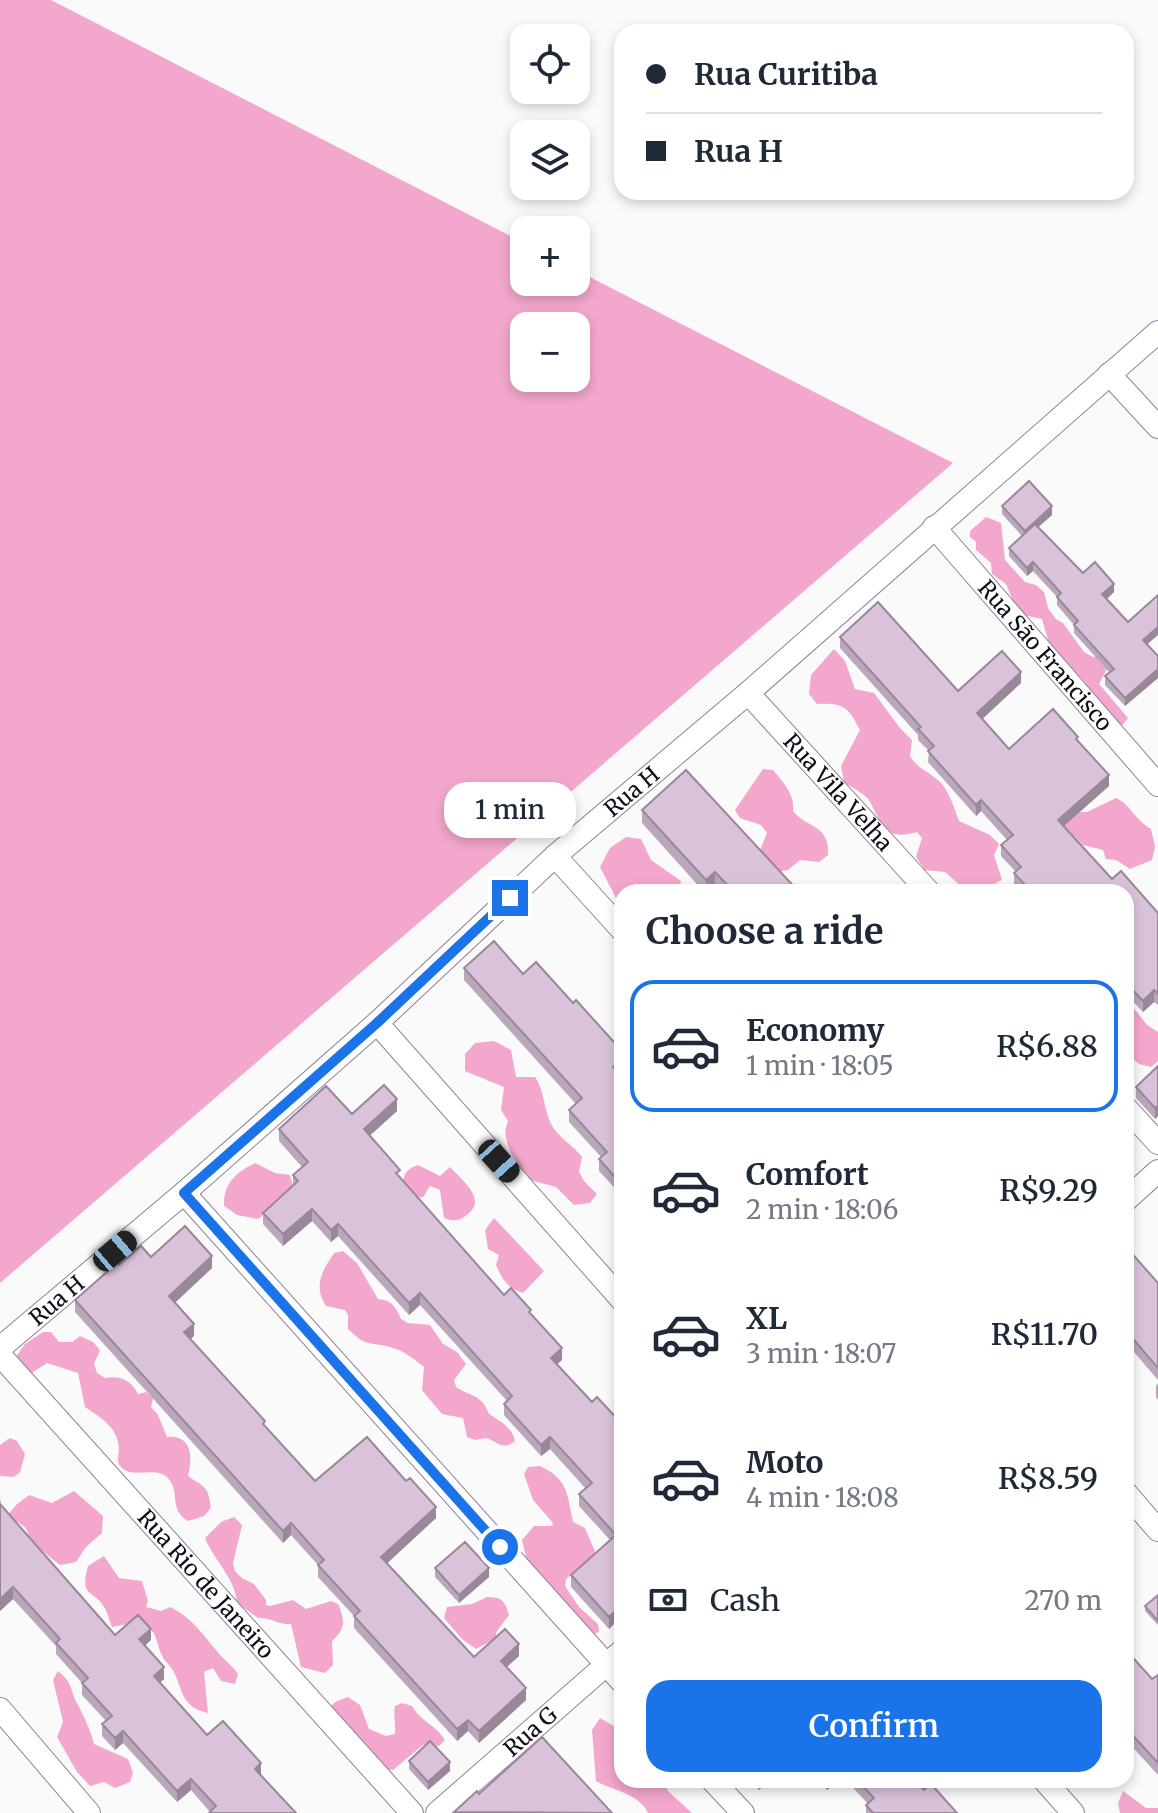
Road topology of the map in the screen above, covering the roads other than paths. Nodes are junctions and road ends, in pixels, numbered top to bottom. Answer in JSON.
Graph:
{"nodes":[{"id":1,"x":1158,"y":332,"type":"edge"},
{"id":2,"x":1109,"y":374,"type":"junction"},
{"id":3,"x":1158,"y":427,"type":"edge"},
{"id":4,"x":934,"y":527,"type":"junction"},
{"id":5,"x":748,"y":693,"type":"junction"},
{"id":6,"x":1158,"y":785,"type":"edge"},
{"id":7,"x":555,"y":856,"type":"junction"},
{"id":8,"x":922,"y":884,"type":"edge"},
{"id":9,"x":614,"y":921,"type":"edge"},
{"id":10,"x":377,"y":1023,"type":"junction"},
{"id":11,"x":1134,"y":1117,"type":"edge"},
{"id":12,"x":1158,"y":1143,"type":"edge"},
{"id":13,"x":1158,"y":1171,"type":"edge"},
{"id":14,"x":184,"y":1193,"type":"junction"},
{"id":15,"x":1134,"y":1193,"type":"edge"},
{"id":16,"x":614,"y":1291,"type":"edge"},
{"id":17,"x":0,"y":1348,"type":"edge"},
{"id":18,"x":0,"y":1355,"type":"edge"},
{"id":19,"x":1134,"y":1502,"type":"edge"},
{"id":20,"x":1158,"y":1530,"type":"edge"},
{"id":21,"x":614,"y":1658,"type":"edge"},
{"id":22,"x":0,"y":1709,"type":"edge"},
{"id":23,"x":720,"y":1788,"type":"edge"},
{"id":24,"x":1051,"y":1788,"type":"edge"},
{"id":25,"x":89,"y":1813,"type":"edge"},
{"id":26,"x":412,"y":1813,"type":"edge"},
{"id":27,"x":437,"y":1813,"type":"edge"},
{"id":28,"x":743,"y":1813,"type":"edge"},
{"id":29,"x":1073,"y":1813,"type":"edge"}],
"edges":[{"from":1,"to":2,"type":"street","name":"Rua H"},
{"from":2,"to":3,"type":"street"},
{"from":2,"to":4,"type":"street","name":"Rua H"},
{"from":4,"to":5,"type":"street","name":"Rua H"},
{"from":4,"to":6,"type":"street","name":"Rua São Francisco"},
{"from":5,"to":7,"type":"street","name":"Rua H"},
{"from":5,"to":8,"type":"street","name":"Rua Vila Velha"},
{"from":7,"to":9,"type":"street"},
{"from":7,"to":10,"type":"street","name":"Rua H"},
{"from":10,"to":14,"type":"street","name":"Rua H"},
{"from":10,"to":16,"type":"street"},
{"from":11,"to":12,"type":"street"},
{"from":13,"to":15,"type":"street"},
{"from":14,"to":17,"type":"street","name":"Rua H"},
{"from":14,"to":21,"type":"street"},
{"from":18,"to":26,"type":"street","name":"Rua Rio de Janeiro"},
{"from":19,"to":20,"type":"street"},
{"from":21,"to":27,"type":"street","name":"Rua G"},
{"from":22,"to":25,"type":"street"},
{"from":23,"to":28,"type":"street"},
{"from":24,"to":29,"type":"street"}]}
